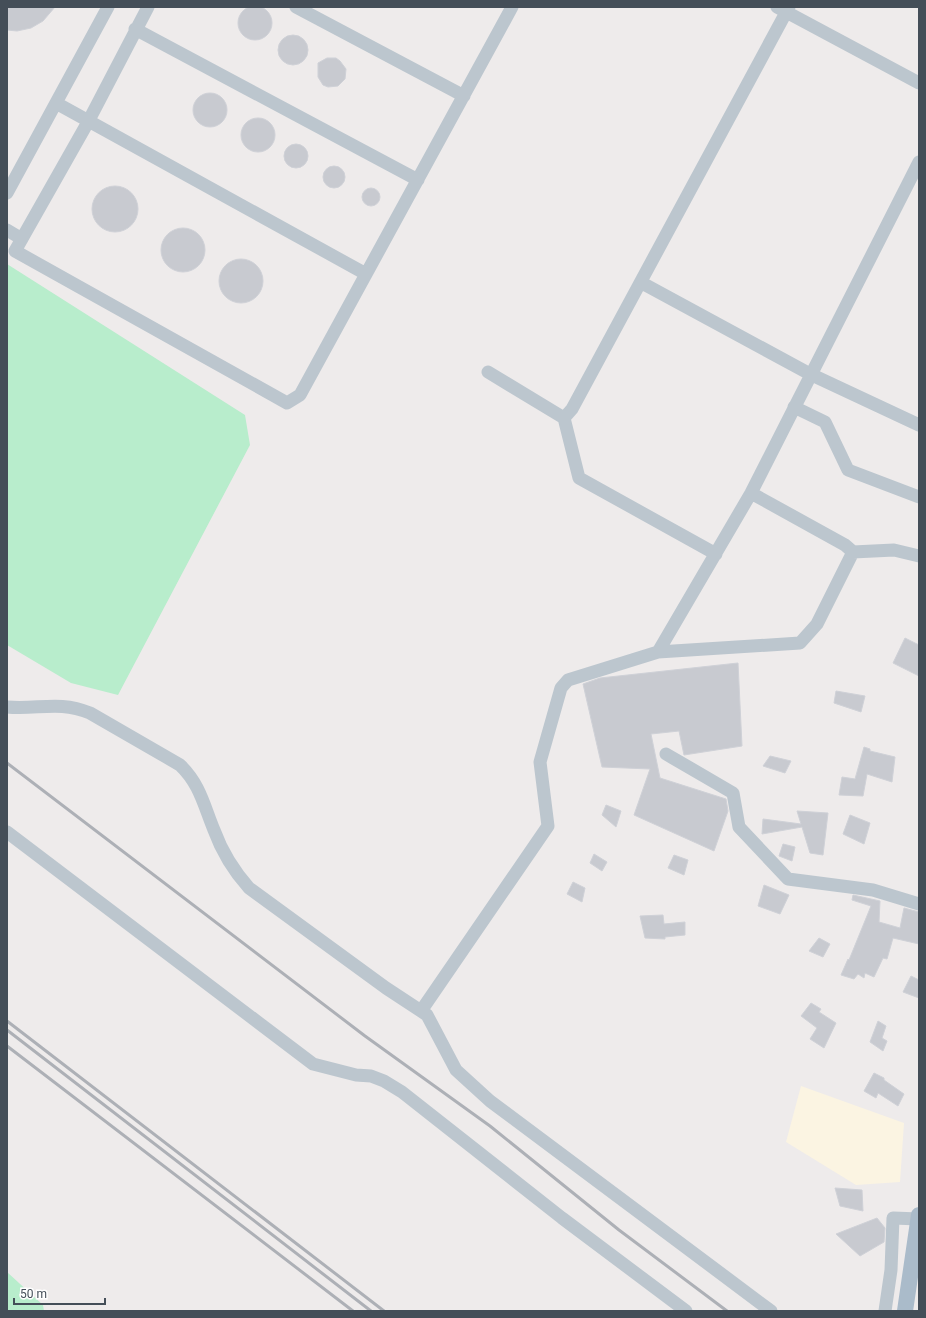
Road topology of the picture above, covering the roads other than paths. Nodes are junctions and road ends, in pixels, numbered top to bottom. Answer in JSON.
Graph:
{"nodes":[{"id":1,"x":108,"y":7,"type":"edge"},
{"id":2,"x":148,"y":7,"type":"edge"},
{"id":3,"x":296,"y":7,"type":"edge"},
{"id":4,"x":512,"y":7,"type":"edge"},
{"id":5,"x":784,"y":9,"type":"edge"},
{"id":6,"x":135,"y":30,"type":"junction"},
{"id":7,"x":919,"y":83,"type":"edge"},
{"id":8,"x":464,"y":96,"type":"junction"},
{"id":9,"x":56,"y":104,"type":"junction"},
{"id":10,"x":88,"y":122,"type":"junction"},
{"id":11,"x":919,"y":162,"type":"edge"},
{"id":12,"x":418,"y":180,"type":"junction"},
{"id":13,"x":7,"y":193,"type":"edge"},
{"id":14,"x":7,"y":230,"type":"edge"},
{"id":15,"x":22,"y":239,"type":"junction"},
{"id":16,"x":366,"y":274,"type":"junction"},
{"id":17,"x":642,"y":283,"type":"junction"},
{"id":18,"x":488,"y":372,"type":"dead end"},
{"id":19,"x":810,"y":374,"type":"junction"},
{"id":20,"x":794,"y":407,"type":"junction"},
{"id":21,"x":564,"y":418,"type":"junction"},
{"id":22,"x":919,"y":425,"type":"edge"},
{"id":23,"x":751,"y":493,"type":"junction"},
{"id":24,"x":919,"y":497,"type":"edge"},
{"id":25,"x":853,"y":552,"type":"junction"},
{"id":26,"x":716,"y":554,"type":"junction"},
{"id":27,"x":919,"y":556,"type":"edge"},
{"id":28,"x":658,"y":652,"type":"junction"},
{"id":29,"x":7,"y":707,"type":"edge"},
{"id":30,"x":666,"y":754,"type":"dead end"},
{"id":31,"x":7,"y":832,"type":"edge"},
{"id":32,"x":919,"y":904,"type":"edge"},
{"id":33,"x":421,"y":1011,"type":"junction"},
{"id":34,"x":919,"y":1217,"type":"edge"},
{"id":35,"x":686,"y":1311,"type":"edge"},
{"id":36,"x":771,"y":1311,"type":"edge"},
{"id":37,"x":885,"y":1311,"type":"edge"},
{"id":38,"x":905,"y":1311,"type":"edge"}],
"edges":[{"from":1,"to":9,"type":"street"},
{"from":2,"to":6,"type":"street"},
{"from":3,"to":8,"type":"street"},
{"from":4,"to":8,"type":"street"},
{"from":5,"to":7,"type":"street"},
{"from":5,"to":17,"type":"street"},
{"from":6,"to":10,"type":"street"},
{"from":6,"to":12,"type":"street"},
{"from":8,"to":12,"type":"street"},
{"from":9,"to":10,"type":"street"},
{"from":9,"to":13,"type":"street"},
{"from":10,"to":15,"type":"street"},
{"from":10,"to":16,"type":"street"},
{"from":11,"to":19,"type":"street"},
{"from":12,"to":16,"type":"street"},
{"from":14,"to":15,"type":"street"},
{"from":15,"to":16,"type":"street"},
{"from":17,"to":19,"type":"street"},
{"from":17,"to":21,"type":"street"},
{"from":18,"to":21,"type":"street"},
{"from":19,"to":20,"type":"street"},
{"from":19,"to":22,"type":"street"},
{"from":20,"to":23,"type":"street"},
{"from":20,"to":24,"type":"street"},
{"from":21,"to":26,"type":"street"},
{"from":23,"to":25,"type":"street"},
{"from":23,"to":26,"type":"street"},
{"from":25,"to":27,"type":"street"},
{"from":25,"to":28,"type":"street"},
{"from":26,"to":28,"type":"street"},
{"from":28,"to":33,"type":"street"},
{"from":29,"to":33,"type":"street"},
{"from":30,"to":32,"type":"street"},
{"from":31,"to":35,"type":"street"},
{"from":33,"to":36,"type":"street"},
{"from":34,"to":37,"type":"street"},
{"from":34,"to":38,"type":"main road"}]}
